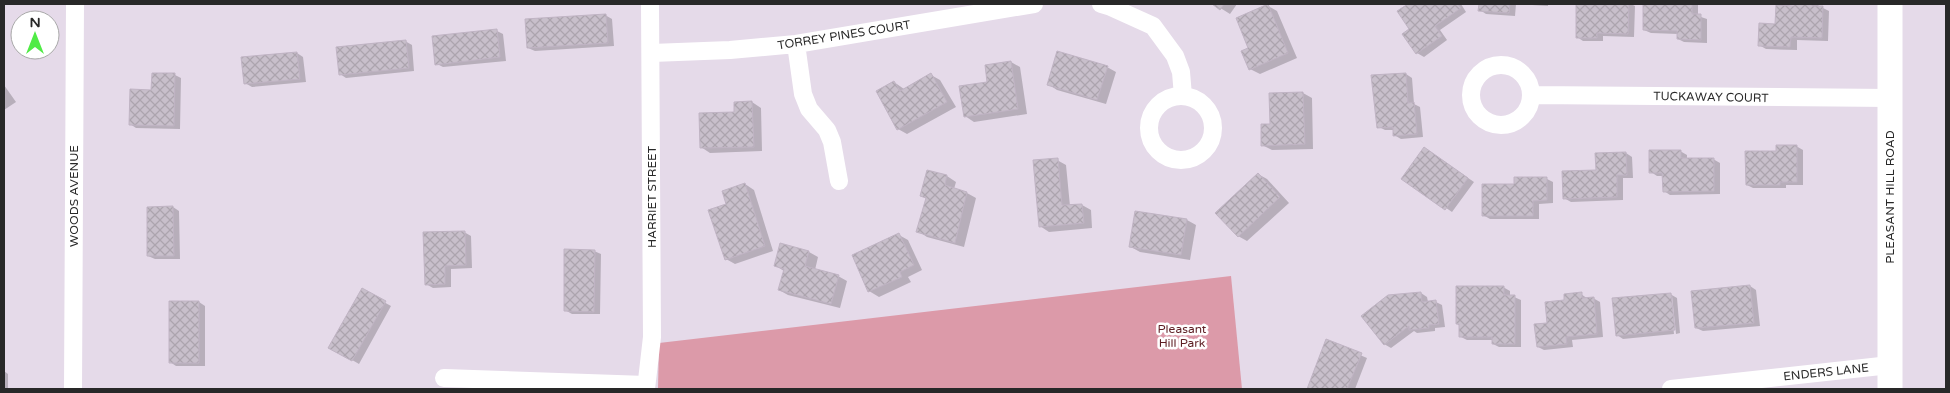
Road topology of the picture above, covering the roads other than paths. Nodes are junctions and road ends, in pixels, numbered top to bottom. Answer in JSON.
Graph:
{"nodes":[{"id":1,"x":75,"y":4,"type":"edge"},
{"id":2,"x":650,"y":4,"type":"edge"},
{"id":3,"x":1034,"y":4,"type":"edge"},
{"id":4,"x":1101,"y":4,"type":"edge"},
{"id":5,"x":1890,"y":4,"type":"edge"},
{"id":6,"x":796,"y":44,"type":"junction"},
{"id":7,"x":652,"y":53,"type":"junction"},
{"id":8,"x":1532,"y":95,"type":"dead end"},
{"id":9,"x":1183,"y":96,"type":"dead end"},
{"id":10,"x":1890,"y":98,"type":"junction"},
{"id":11,"x":839,"y":181,"type":"dead end"},
{"id":12,"x":1890,"y":377,"type":"edge"},
{"id":13,"x":444,"y":378,"type":"dead end"},
{"id":14,"x":646,"y":387,"type":"edge"},
{"id":15,"x":73,"y":389,"type":"edge"},
{"id":16,"x":1671,"y":389,"type":"edge"}],
"edges":[{"from":1,"to":15,"type":"street","name":"WOODS AVENUE"},
{"from":2,"to":7,"type":"street","name":"HARRIET STREET"},
{"from":3,"to":6,"type":"street","name":"TORREY PINES COURT"},
{"from":4,"to":9,"type":"street"},
{"from":5,"to":10,"type":"street","name":"PLEASANT HILL ROAD"},
{"from":6,"to":7,"type":"street","name":"TORREY PINES COURT"},
{"from":6,"to":11,"type":"street"},
{"from":7,"to":14,"type":"street","name":"HARRIET STREET"},
{"from":8,"to":10,"type":"street","name":"TUCKAWAY COURT"},
{"from":10,"to":12,"type":"street","name":"PLEASANT HILL ROAD"},
{"from":12,"to":16,"type":"street","name":"ENDERS LANE"},
{"from":13,"to":14,"type":"street"}]}
